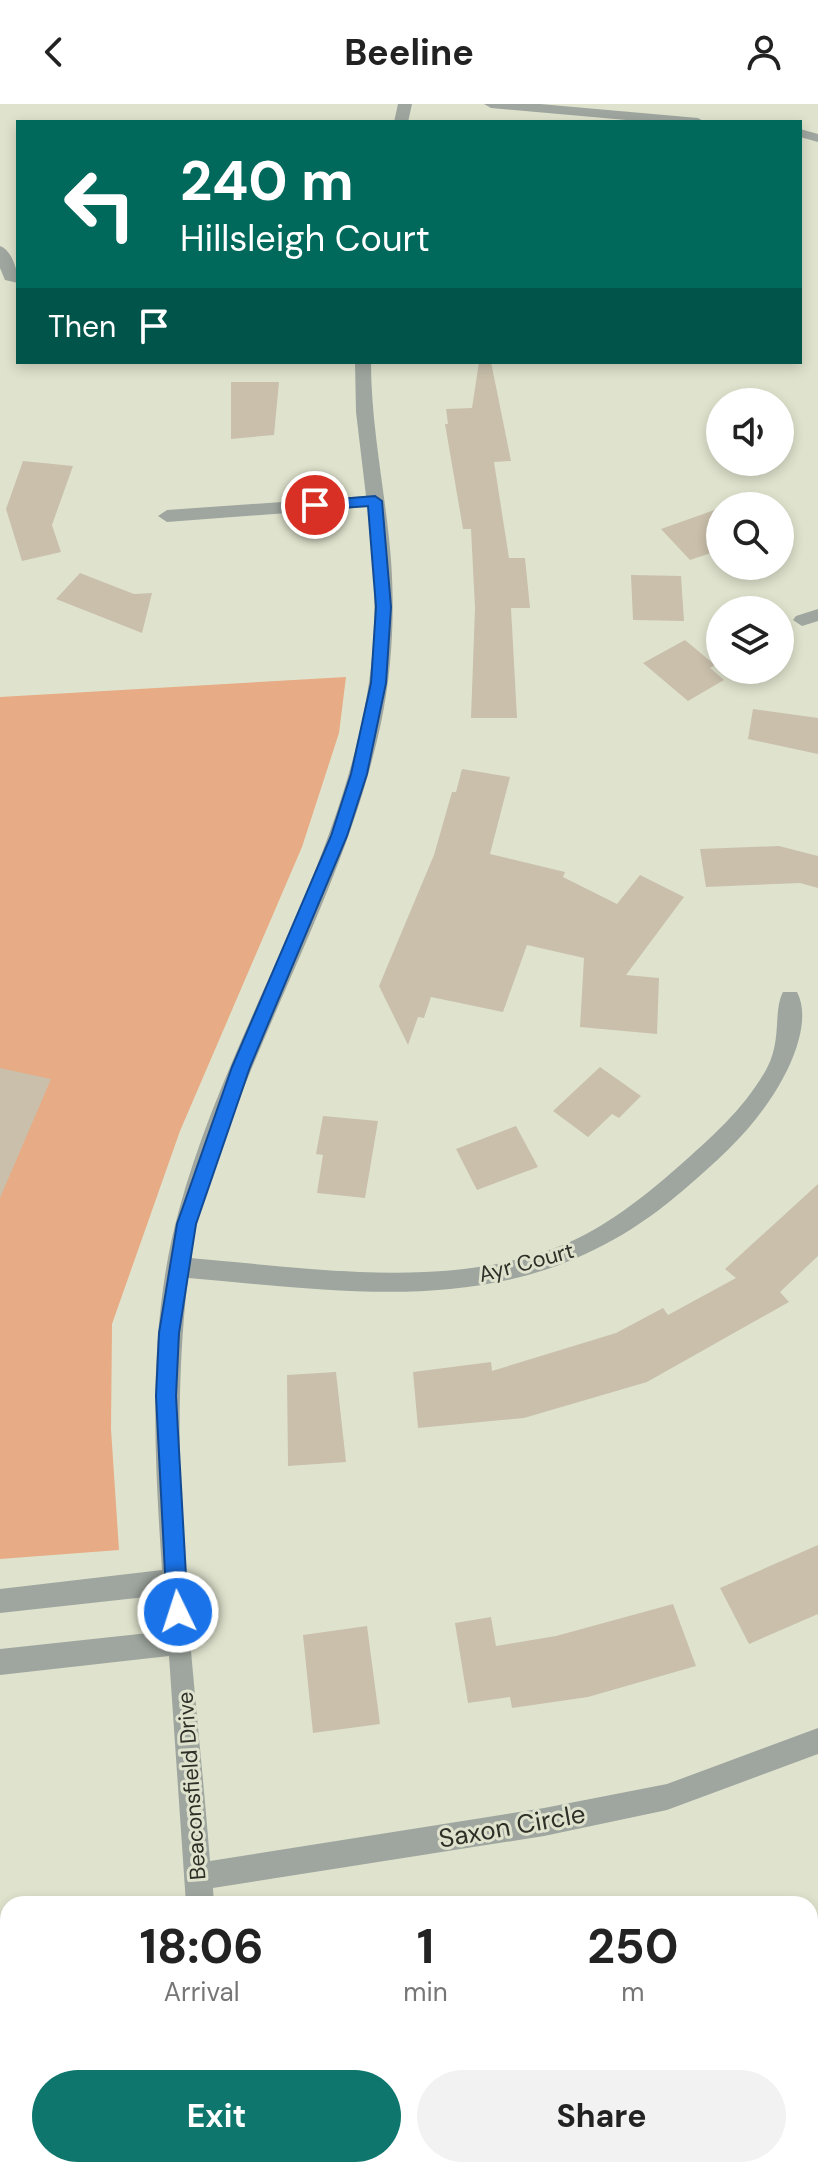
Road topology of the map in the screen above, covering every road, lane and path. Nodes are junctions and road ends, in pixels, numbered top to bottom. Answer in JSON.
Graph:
{"nodes":[{"id":1,"x":491,"y":104,"type":"edge"},
{"id":2,"x":675,"y":120,"type":"edge"},
{"id":3,"x":0,"y":251,"type":"edge"},
{"id":4,"x":10,"y":281,"type":"edge"},
{"id":5,"x":363,"y":364,"type":"edge"},
{"id":6,"x":375,"y":501,"type":"junction"},
{"id":7,"x":167,"y":516,"type":"dead end"},
{"id":8,"x":790,"y":998,"type":"dead end"},
{"id":9,"x":177,"y":1267,"type":"junction"},
{"id":10,"x":175,"y":1581,"type":"junction"},
{"id":11,"x":0,"y":1601,"type":"edge"},
{"id":12,"x":180,"y":1642,"type":"junction"},
{"id":13,"x":0,"y":1662,"type":"edge"},
{"id":14,"x":818,"y":1741,"type":"edge"},
{"id":15,"x":199,"y":1891,"type":"edge"}],
"edges":[{"from":1,"to":2,"type":"street"},
{"from":3,"to":4,"type":"street"},
{"from":5,"to":6,"type":"street","name":"Beaconsfield Drive"},
{"from":6,"to":7,"type":"street"},
{"from":6,"to":9,"type":"street","name":"Beaconsfield Drive"},
{"from":8,"to":9,"type":"street","name":"Ayr Court"},
{"from":9,"to":10,"type":"street","name":"Beaconsfield Drive"},
{"from":10,"to":11,"type":"street"},
{"from":10,"to":12,"type":"street","name":"Beaconsfield Drive"},
{"from":12,"to":13,"type":"street"},
{"from":12,"to":15,"type":"street","name":"Beaconsfield Drive"},
{"from":14,"to":15,"type":"street","name":"Saxon Circle"}]}
